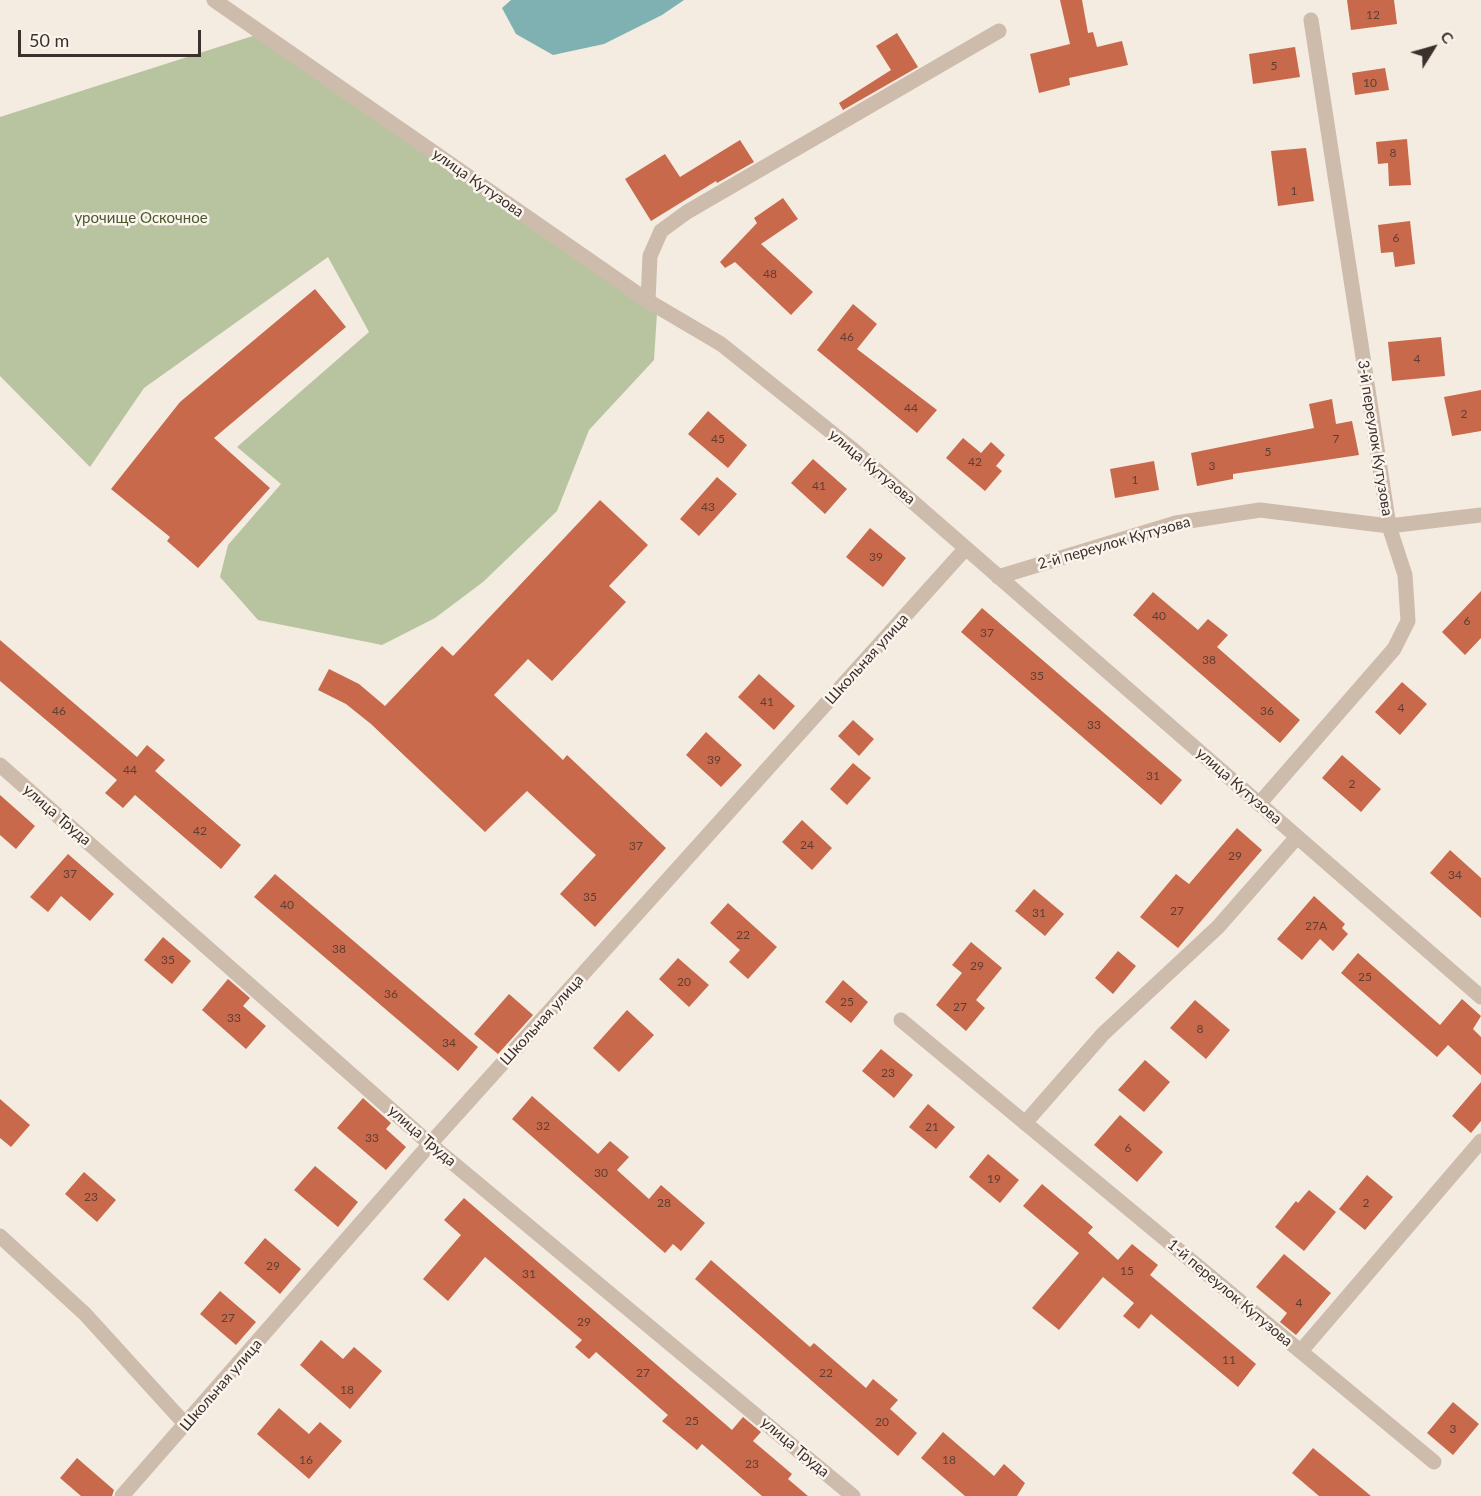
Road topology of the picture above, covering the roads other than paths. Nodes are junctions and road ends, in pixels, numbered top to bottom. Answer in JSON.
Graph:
{"nodes":[{"id":1,"x":214,"y":0,"type":"edge"},
{"id":2,"x":1311,"y":20,"type":"dead end"},
{"id":3,"x":999,"y":31,"type":"dead end"},
{"id":4,"x":648,"y":301,"type":"junction"},
{"id":5,"x":1481,"y":515,"type":"edge"},
{"id":6,"x":1389,"y":526,"type":"junction"},
{"id":7,"x":966,"y":548,"type":"junction"},
{"id":8,"x":998,"y":577,"type":"junction"},
{"id":9,"x":0,"y":765,"type":"edge"},
{"id":10,"x":1259,"y":804,"type":"junction"},
{"id":11,"x":1298,"y":837,"type":"junction"},
{"id":12,"x":1481,"y":998,"type":"edge"},
{"id":13,"x":901,"y":1020,"type":"dead end"},
{"id":14,"x":1025,"y":1123,"type":"junction"},
{"id":15,"x":1481,"y":1141,"type":"edge"},
{"id":16,"x":430,"y":1144,"type":"junction"},
{"id":17,"x":0,"y":1236,"type":"edge"},
{"id":18,"x":1301,"y":1351,"type":"junction"},
{"id":19,"x":186,"y":1425,"type":"junction"},
{"id":20,"x":1434,"y":1462,"type":"dead end"},
{"id":21,"x":122,"y":1496,"type":"edge"},
{"id":22,"x":853,"y":1496,"type":"edge"}],
"edges":[{"from":1,"to":4,"type":"street","name":"улица Кутузова"},
{"from":2,"to":6,"type":"street","name":"3-й переулок Кутузова"},
{"from":3,"to":4,"type":"street"},
{"from":4,"to":7,"type":"street","name":"улица Кутузова"},
{"from":5,"to":6,"type":"street","name":"2-й переулок Кутузова"},
{"from":6,"to":8,"type":"street","name":"2-й переулок Кутузова"},
{"from":6,"to":10,"type":"street","name":"3-й переулок Кутузова"},
{"from":7,"to":8,"type":"street","name":"улица Кутузова"},
{"from":7,"to":16,"type":"street","name":"Школьная улица"},
{"from":8,"to":10,"type":"street","name":"улица Кутузова"},
{"from":9,"to":16,"type":"street","name":"улица Труда"},
{"from":10,"to":11,"type":"street","name":"улица Кутузова"},
{"from":11,"to":12,"type":"street","name":"улица Кутузова"},
{"from":11,"to":14,"type":"street"},
{"from":13,"to":14,"type":"street","name":"1-й переулок Кутузова"},
{"from":14,"to":18,"type":"street","name":"1-й переулок Кутузова"},
{"from":15,"to":18,"type":"street"},
{"from":16,"to":19,"type":"street","name":"Школьная улица"},
{"from":16,"to":22,"type":"street","name":"улица Труда"},
{"from":17,"to":19,"type":"street"},
{"from":18,"to":20,"type":"street","name":"1-й переулок Кутузова"},
{"from":19,"to":21,"type":"street","name":"Школьная улица"}]}
